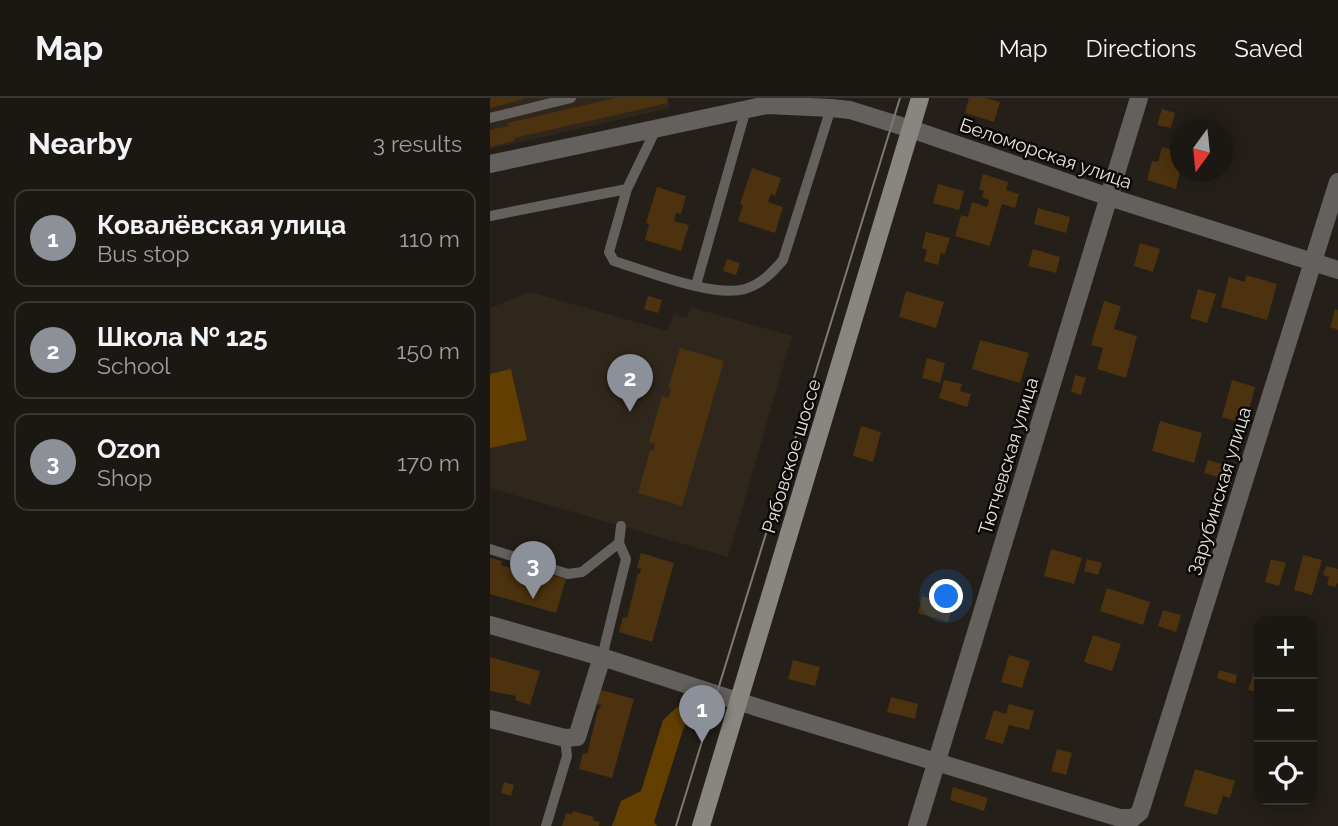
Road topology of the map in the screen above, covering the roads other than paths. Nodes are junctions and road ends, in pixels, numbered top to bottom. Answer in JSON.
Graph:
{"nodes":[{"id":1,"x":571,"y":98,"type":"edge"},
{"id":2,"x":920,"y":98,"type":"edge"},
{"id":3,"x":1139,"y":98,"type":"edge"},
{"id":4,"x":851,"y":104,"type":"edge"},
{"id":5,"x":831,"y":108,"type":"junction"},
{"id":6,"x":746,"y":109,"type":"junction"},
{"id":7,"x":490,"y":118,"type":"edge"},
{"id":8,"x":657,"y":127,"type":"junction"},
{"id":9,"x":911,"y":129,"type":"junction"},
{"id":10,"x":490,"y":164,"type":"edge"},
{"id":11,"x":1338,"y":182,"type":"edge"},
{"id":12,"x":627,"y":189,"type":"junction"},
{"id":13,"x":1109,"y":197,"type":"junction"},
{"id":14,"x":490,"y":216,"type":"edge"},
{"id":15,"x":1312,"y":263,"type":"junction"},
{"id":16,"x":1338,"y":270,"type":"edge"},
{"id":17,"x":696,"y":285,"type":"junction"},
{"id":18,"x":621,"y":526,"type":"dead end"},
{"id":19,"x":619,"y":542,"type":"junction"},
{"id":20,"x":490,"y":549,"type":"edge"},
{"id":21,"x":490,"y":625,"type":"edge"},
{"id":22,"x":602,"y":657,"type":"junction"},
{"id":23,"x":738,"y":702,"type":"junction"},
{"id":24,"x":490,"y":719,"type":"edge"},
{"id":25,"x":565,"y":738,"type":"junction"},
{"id":26,"x":937,"y":762,"type":"junction"},
{"id":27,"x":546,"y":826,"type":"edge"},
{"id":28,"x":701,"y":826,"type":"edge"},
{"id":29,"x":916,"y":826,"type":"edge"}],
"edges":[{"from":1,"to":7,"type":"lane"},
{"from":2,"to":9,"type":"main road","name":"Рябовское шоссе"},
{"from":3,"to":13,"type":"street","name":"Тютчевская улица"},
{"from":4,"to":5,"type":"street","name":"Беломорская улица"},
{"from":4,"to":9,"type":"street","name":"Беломорская улица"},
{"from":5,"to":6,"type":"street","name":"Беломорская улица"},
{"from":5,"to":17,"type":"lane"},
{"from":6,"to":8,"type":"street","name":"Беломорская улица"},
{"from":6,"to":17,"type":"lane"},
{"from":8,"to":10,"type":"street","name":"Беломорская улица"},
{"from":8,"to":12,"type":"lane"},
{"from":9,"to":13,"type":"street","name":"Беломорская улица"},
{"from":9,"to":23,"type":"main road","name":"Рябовское шоссе"},
{"from":11,"to":15,"type":"street","name":"Зарубинская улица"},
{"from":12,"to":14,"type":"lane"},
{"from":12,"to":17,"type":"lane"},
{"from":13,"to":15,"type":"street","name":"Беломорская улица"},
{"from":13,"to":26,"type":"street","name":"Тютчевская улица"},
{"from":15,"to":16,"type":"street","name":"Беломорская улица"},
{"from":15,"to":26,"type":"street","name":"Зарубинская улица"},
{"from":18,"to":19,"type":"lane"},
{"from":19,"to":20,"type":"lane"},
{"from":19,"to":22,"type":"lane"},
{"from":21,"to":22,"type":"street"},
{"from":22,"to":23,"type":"street"},
{"from":22,"to":25,"type":"street"},
{"from":23,"to":26,"type":"street"},
{"from":23,"to":28,"type":"main road","name":"Рябовское шоссе"},
{"from":24,"to":25,"type":"street"},
{"from":25,"to":27,"type":"lane"},
{"from":26,"to":29,"type":"street","name":"Тютчевская улица"}]}
